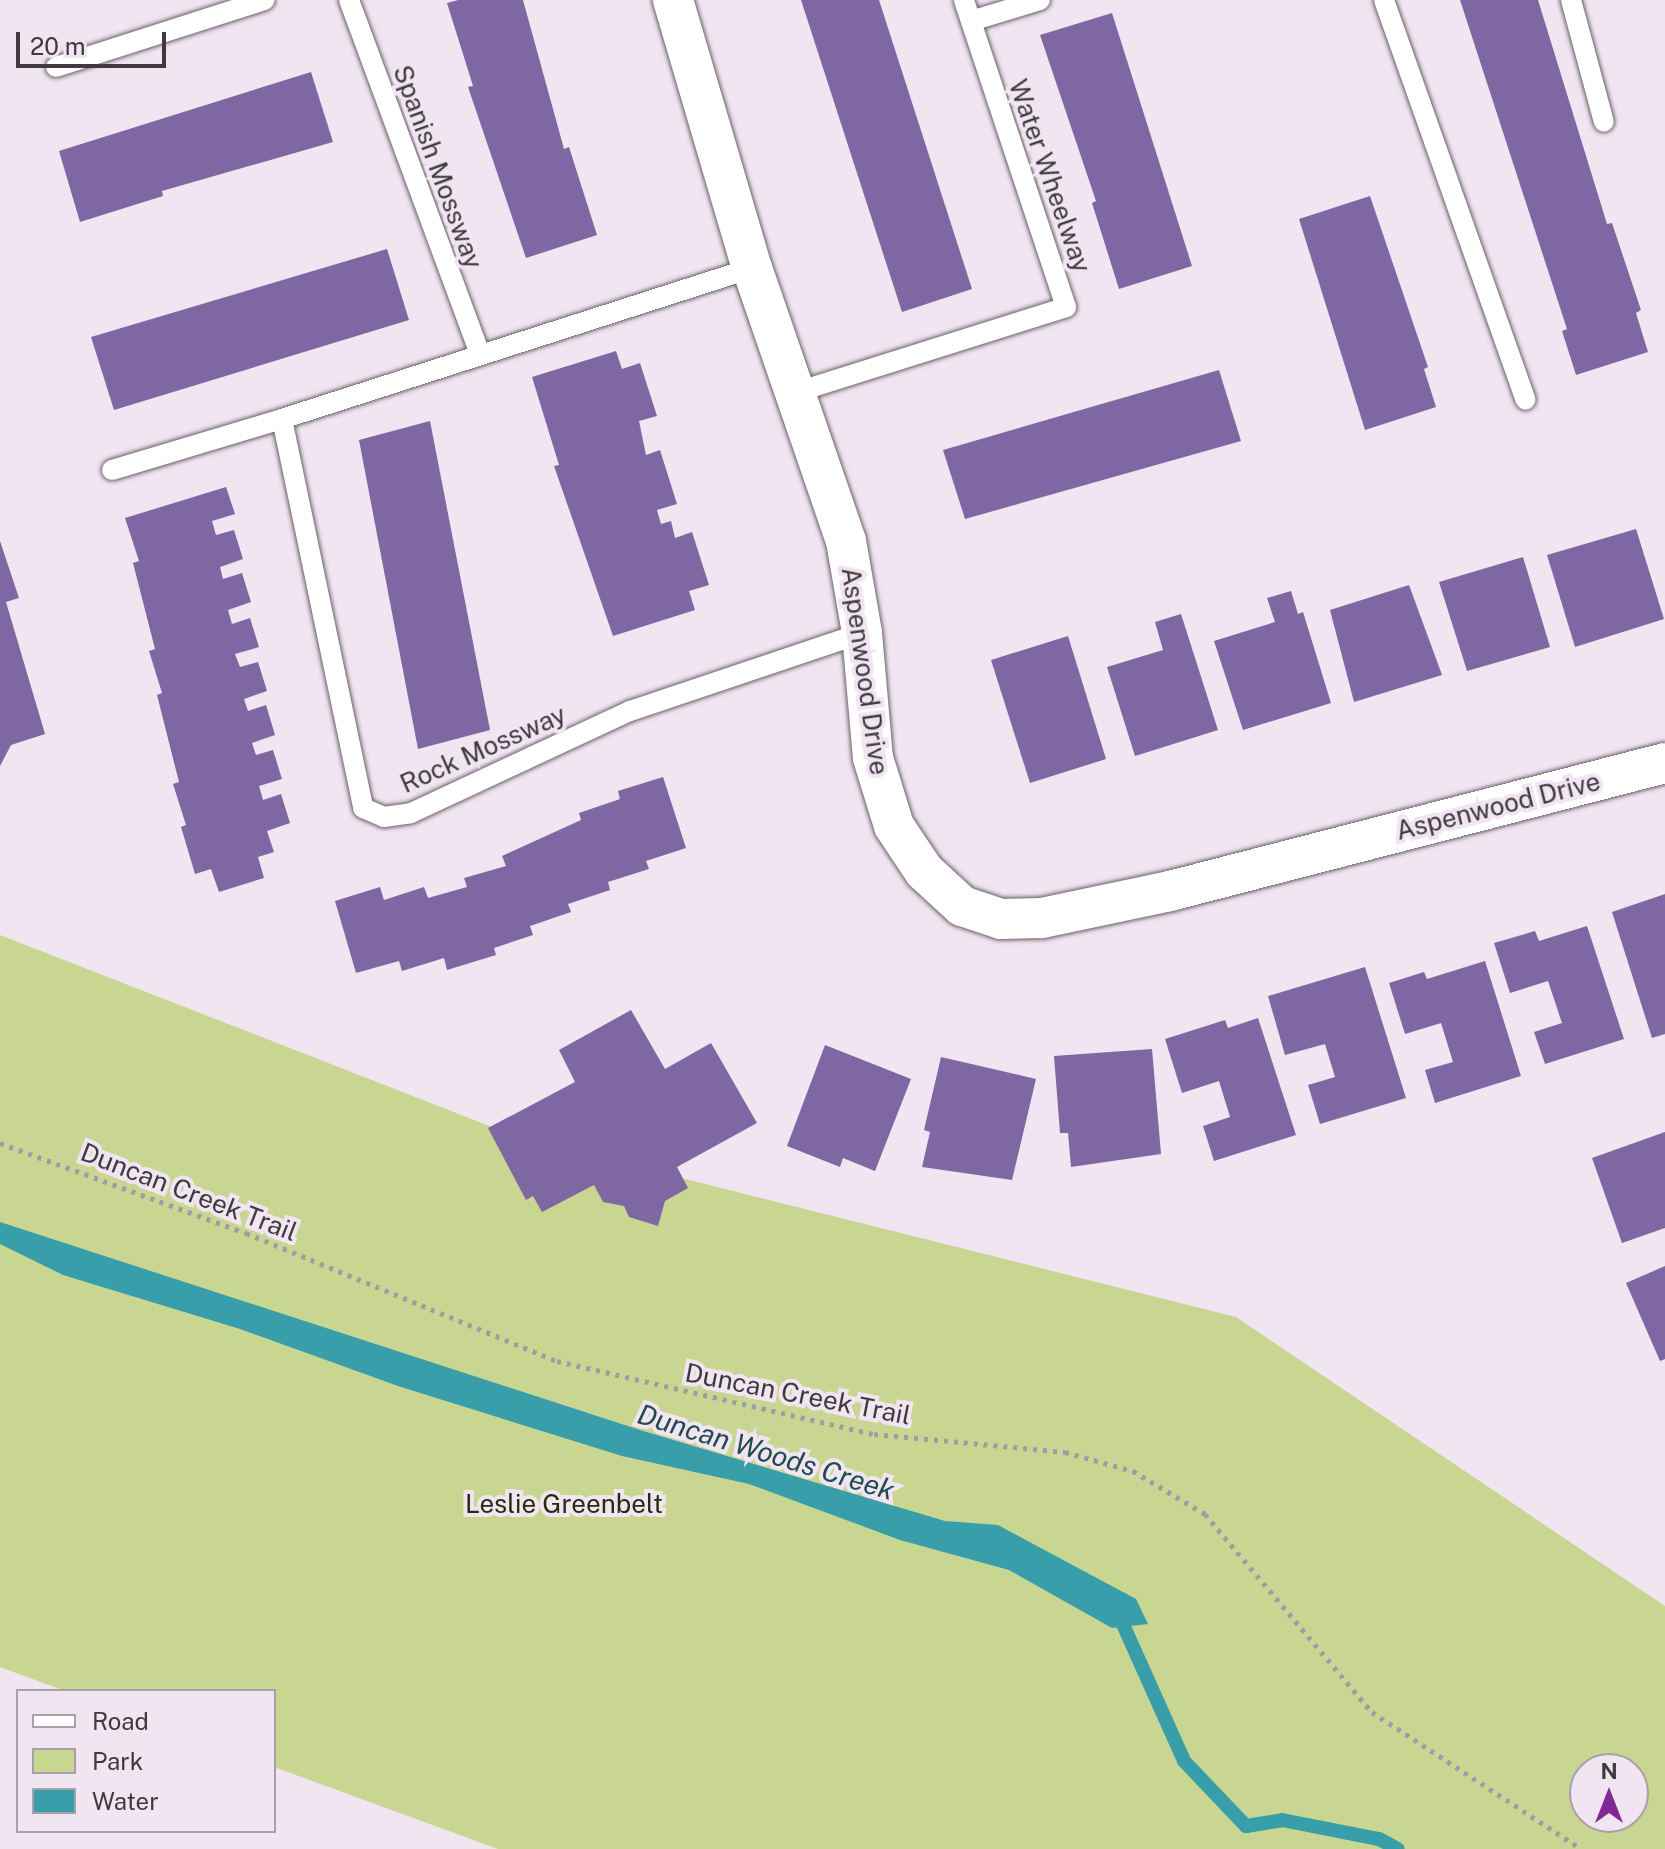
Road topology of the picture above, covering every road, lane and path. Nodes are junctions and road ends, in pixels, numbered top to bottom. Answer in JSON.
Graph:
{"nodes":[{"id":1,"x":265,"y":0,"type":"edge"},
{"id":2,"x":349,"y":0,"type":"edge"},
{"id":3,"x":673,"y":0,"type":"edge"},
{"id":4,"x":964,"y":0,"type":"edge"},
{"id":5,"x":1040,"y":0,"type":"edge"},
{"id":6,"x":1384,"y":0,"type":"edge"},
{"id":7,"x":1571,"y":0,"type":"edge"},
{"id":8,"x":971,"y":21,"type":"junction"},
{"id":9,"x":56,"y":67,"type":"dead end"},
{"id":10,"x":1604,"y":122,"type":"dead end"},
{"id":11,"x":752,"y":268,"type":"junction"},
{"id":12,"x":479,"y":352,"type":"junction"},
{"id":13,"x":797,"y":392,"type":"junction"},
{"id":14,"x":1526,"y":400,"type":"dead end"},
{"id":15,"x":282,"y":419,"type":"junction"},
{"id":16,"x":112,"y":470,"type":"dead end"},
{"id":17,"x":862,"y":633,"type":"junction"},
{"id":18,"x":1665,"y":763,"type":"edge"},
{"id":19,"x":0,"y":1143,"type":"edge"},
{"id":20,"x":1581,"y":1849,"type":"edge"}],
"edges":[{"from":1,"to":9,"type":"lane"},
{"from":2,"to":12,"type":"lane","name":"Spanish Mossway"},
{"from":3,"to":11,"type":"street","name":"Aspenwood Drive"},
{"from":4,"to":8,"type":"lane","name":"Water Wheelway"},
{"from":5,"to":8,"type":"lane"},
{"from":6,"to":14,"type":"lane"},
{"from":7,"to":10,"type":"lane"},
{"from":8,"to":13,"type":"lane","name":"Water Wheelway"},
{"from":11,"to":12,"type":"lane"},
{"from":11,"to":13,"type":"street","name":"Aspenwood Drive"},
{"from":12,"to":15,"type":"lane"},
{"from":13,"to":17,"type":"street","name":"Aspenwood Drive"},
{"from":15,"to":16,"type":"lane"},
{"from":15,"to":17,"type":"lane","name":"Rock Mossway"},
{"from":17,"to":18,"type":"street","name":"Aspenwood Drive"},
{"from":19,"to":20,"type":"path","name":"Duncan Creek Trail"}]}
